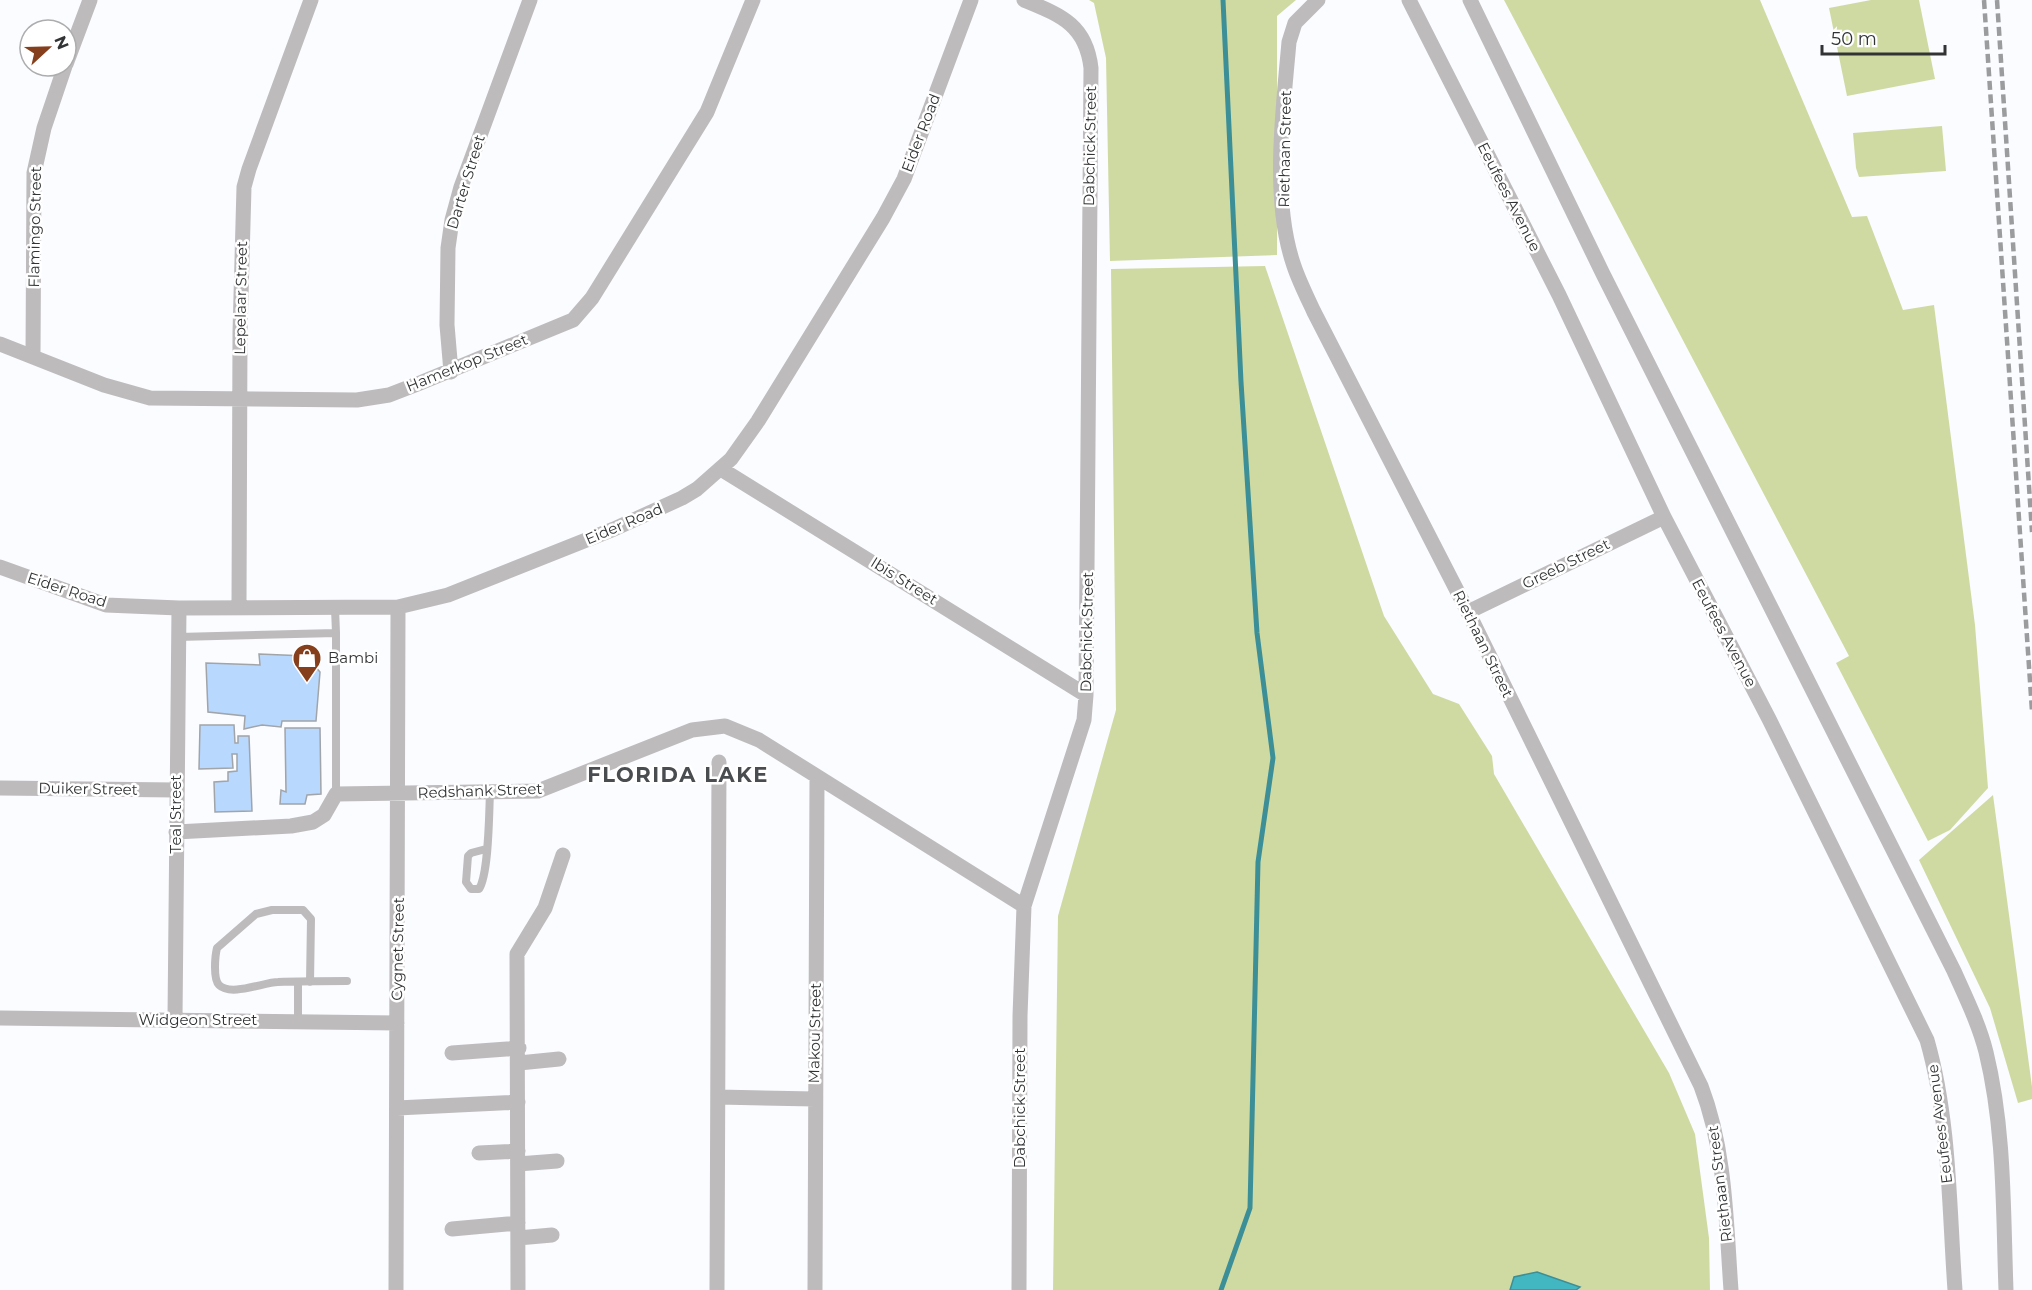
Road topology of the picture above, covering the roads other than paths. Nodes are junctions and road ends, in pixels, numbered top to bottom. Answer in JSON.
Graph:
{"nodes":[{"id":1,"x":90,"y":0,"type":"edge"},
{"id":2,"x":311,"y":0,"type":"edge"},
{"id":3,"x":530,"y":0,"type":"edge"},
{"id":4,"x":753,"y":0,"type":"edge"},
{"id":5,"x":971,"y":0,"type":"edge"},
{"id":6,"x":1024,"y":0,"type":"edge"},
{"id":7,"x":1318,"y":0,"type":"edge"},
{"id":8,"x":1409,"y":0,"type":"edge"},
{"id":9,"x":1470,"y":0,"type":"edge"},
{"id":10,"x":78,"y":32,"type":"edge"},
{"id":11,"x":62,"y":78,"type":"edge"},
{"id":12,"x":0,"y":344,"type":"edge"},
{"id":13,"x":33,"y":356,"type":"junction"},
{"id":14,"x":451,"y":372,"type":"junction"},
{"id":15,"x":241,"y":398,"type":"junction"},
{"id":16,"x":722,"y":469,"type":"junction"},
{"id":17,"x":1664,"y":517,"type":"junction"},
{"id":18,"x":0,"y":567,"type":"edge"},
{"id":19,"x":398,"y":607,"type":"junction"},
{"id":20,"x":179,"y":608,"type":"junction"},
{"id":21,"x":239,"y":608,"type":"junction"},
{"id":22,"x":335,"y":608,"type":"junction"},
{"id":23,"x":1468,"y":612,"type":"junction"},
{"id":24,"x":336,"y":633,"type":"junction"},
{"id":25,"x":178,"y":637,"type":"junction"},
{"id":26,"x":1086,"y":695,"type":"junction"},
{"id":27,"x":719,"y":762,"type":"dead end"},
{"id":28,"x":817,"y":777,"type":"junction"},
{"id":29,"x":0,"y":789,"type":"edge"},
{"id":30,"x":176,"y":790,"type":"junction"},
{"id":31,"x":490,"y":792,"type":"junction"},
{"id":32,"x":398,"y":793,"type":"junction"},
{"id":33,"x":336,"y":794,"type":"junction"},
{"id":34,"x":177,"y":832,"type":"junction"},
{"id":35,"x":486,"y":849,"type":"junction"},
{"id":36,"x":563,"y":855,"type":"dead end"},
{"id":37,"x":1024,"y":906,"type":"junction"},
{"id":38,"x":347,"y":981,"type":"dead end"},
{"id":39,"x":298,"y":982,"type":"junction"},
{"id":40,"x":310,"y":982,"type":"junction"},
{"id":41,"x":0,"y":1018,"type":"edge"},
{"id":42,"x":175,"y":1019,"type":"junction"},
{"id":43,"x":298,"y":1021,"type":"junction"},
{"id":44,"x":396,"y":1023,"type":"junction"},
{"id":45,"x":452,"y":1053,"type":"dead end"},
{"id":46,"x":519,"y":1056,"type":"junction"},
{"id":47,"x":559,"y":1059,"type":"dead end"},
{"id":48,"x":718,"y":1097,"type":"junction"},
{"id":49,"x":815,"y":1099,"type":"junction"},
{"id":50,"x":518,"y":1102,"type":"junction"},
{"id":51,"x":397,"y":1108,"type":"junction"},
{"id":52,"x":479,"y":1153,"type":"dead end"},
{"id":53,"x":518,"y":1157,"type":"junction"},
{"id":54,"x":557,"y":1161,"type":"dead end"},
{"id":55,"x":452,"y":1229,"type":"dead end"},
{"id":56,"x":518,"y":1231,"type":"junction"},
{"id":57,"x":552,"y":1235,"type":"dead end"},
{"id":58,"x":396,"y":1290,"type":"edge"},
{"id":59,"x":518,"y":1290,"type":"edge"},
{"id":60,"x":717,"y":1290,"type":"edge"},
{"id":61,"x":815,"y":1290,"type":"edge"},
{"id":62,"x":1019,"y":1290,"type":"edge"},
{"id":63,"x":1731,"y":1290,"type":"edge"},
{"id":64,"x":1955,"y":1290,"type":"edge"},
{"id":65,"x":2006,"y":1290,"type":"edge"}],
"edges":[{"from":1,"to":10,"type":"street","name":"Flamingo Street"},
{"from":2,"to":15,"type":"street","name":"Lepelaar Street"},
{"from":3,"to":14,"type":"street","name":"Darter Street"},
{"from":4,"to":14,"type":"street","name":"Hamerkop Street"},
{"from":5,"to":16,"type":"street","name":"Eider Road"},
{"from":6,"to":26,"type":"street","name":"Dabchick Street"},
{"from":7,"to":23,"type":"street","name":"Riethaan Street"},
{"from":8,"to":17,"type":"street","name":"Eeufees Avenue"},
{"from":9,"to":65,"type":"street"},
{"from":11,"to":13,"type":"street","name":"Flamingo Street"},
{"from":12,"to":13,"type":"street","name":"Hamerkop Street"},
{"from":13,"to":15,"type":"street","name":"Hamerkop Street"},
{"from":14,"to":15,"type":"street","name":"Hamerkop Street"},
{"from":15,"to":21,"type":"street","name":"Lepelaar Street"},
{"from":16,"to":19,"type":"street","name":"Eider Road"},
{"from":16,"to":26,"type":"street","name":"Ibis Street"},
{"from":17,"to":23,"type":"street","name":"Greeb Street"},
{"from":17,"to":64,"type":"street","name":"Eeufees Avenue"},
{"from":18,"to":20,"type":"street","name":"Eider Road"},
{"from":19,"to":22,"type":"street","name":"Eider Road"},
{"from":19,"to":32,"type":"street","name":"Cygnet Street"},
{"from":20,"to":21,"type":"street","name":"Eider Road"},
{"from":20,"to":25,"type":"street","name":"Teal Street"},
{"from":21,"to":22,"type":"street","name":"Eider Road"},
{"from":22,"to":24,"type":"lane"},
{"from":23,"to":63,"type":"street","name":"Riethaan Street"},
{"from":24,"to":25,"type":"lane"},
{"from":24,"to":33,"type":"lane"},
{"from":25,"to":30,"type":"street","name":"Teal Street"},
{"from":26,"to":37,"type":"street","name":"Dabchick Street"},
{"from":27,"to":48,"type":"street"},
{"from":28,"to":31,"type":"street","name":"Redshank Street"},
{"from":28,"to":37,"type":"street","name":"Redshank Street"},
{"from":28,"to":49,"type":"street","name":"Makou Street"},
{"from":29,"to":30,"type":"street","name":"Duiker Street"},
{"from":30,"to":34,"type":"street","name":"Teal Street"},
{"from":31,"to":32,"type":"street","name":"Redshank Street"},
{"from":31,"to":35,"type":"lane"},
{"from":32,"to":33,"type":"street","name":"Redshank Street"},
{"from":32,"to":44,"type":"street","name":"Cygnet Street"},
{"from":33,"to":34,"type":"street"},
{"from":34,"to":42,"type":"street","name":"Teal Street"},
{"from":35,"to":35,"type":"lane"},
{"from":36,"to":46,"type":"street"},
{"from":37,"to":62,"type":"street","name":"Dabchick Street"},
{"from":38,"to":40,"type":"lane"},
{"from":39,"to":40,"type":"lane"},
{"from":39,"to":40,"type":"lane"},
{"from":39,"to":43,"type":"lane"},
{"from":41,"to":42,"type":"street","name":"Widgeon Street"},
{"from":42,"to":43,"type":"street","name":"Widgeon Street"},
{"from":43,"to":44,"type":"street","name":"Widgeon Street"},
{"from":44,"to":51,"type":"street","name":"Cygnet Street"},
{"from":45,"to":46,"type":"street"},
{"from":46,"to":47,"type":"street"},
{"from":46,"to":50,"type":"street"},
{"from":48,"to":49,"type":"street"},
{"from":48,"to":60,"type":"street"},
{"from":49,"to":61,"type":"street","name":"Makou Street"},
{"from":50,"to":51,"type":"street"},
{"from":50,"to":53,"type":"street"},
{"from":51,"to":58,"type":"street","name":"Cygnet Street"},
{"from":52,"to":53,"type":"street"},
{"from":53,"to":54,"type":"street"},
{"from":53,"to":56,"type":"street"},
{"from":55,"to":56,"type":"street"},
{"from":56,"to":57,"type":"street"},
{"from":56,"to":59,"type":"street"}]}
